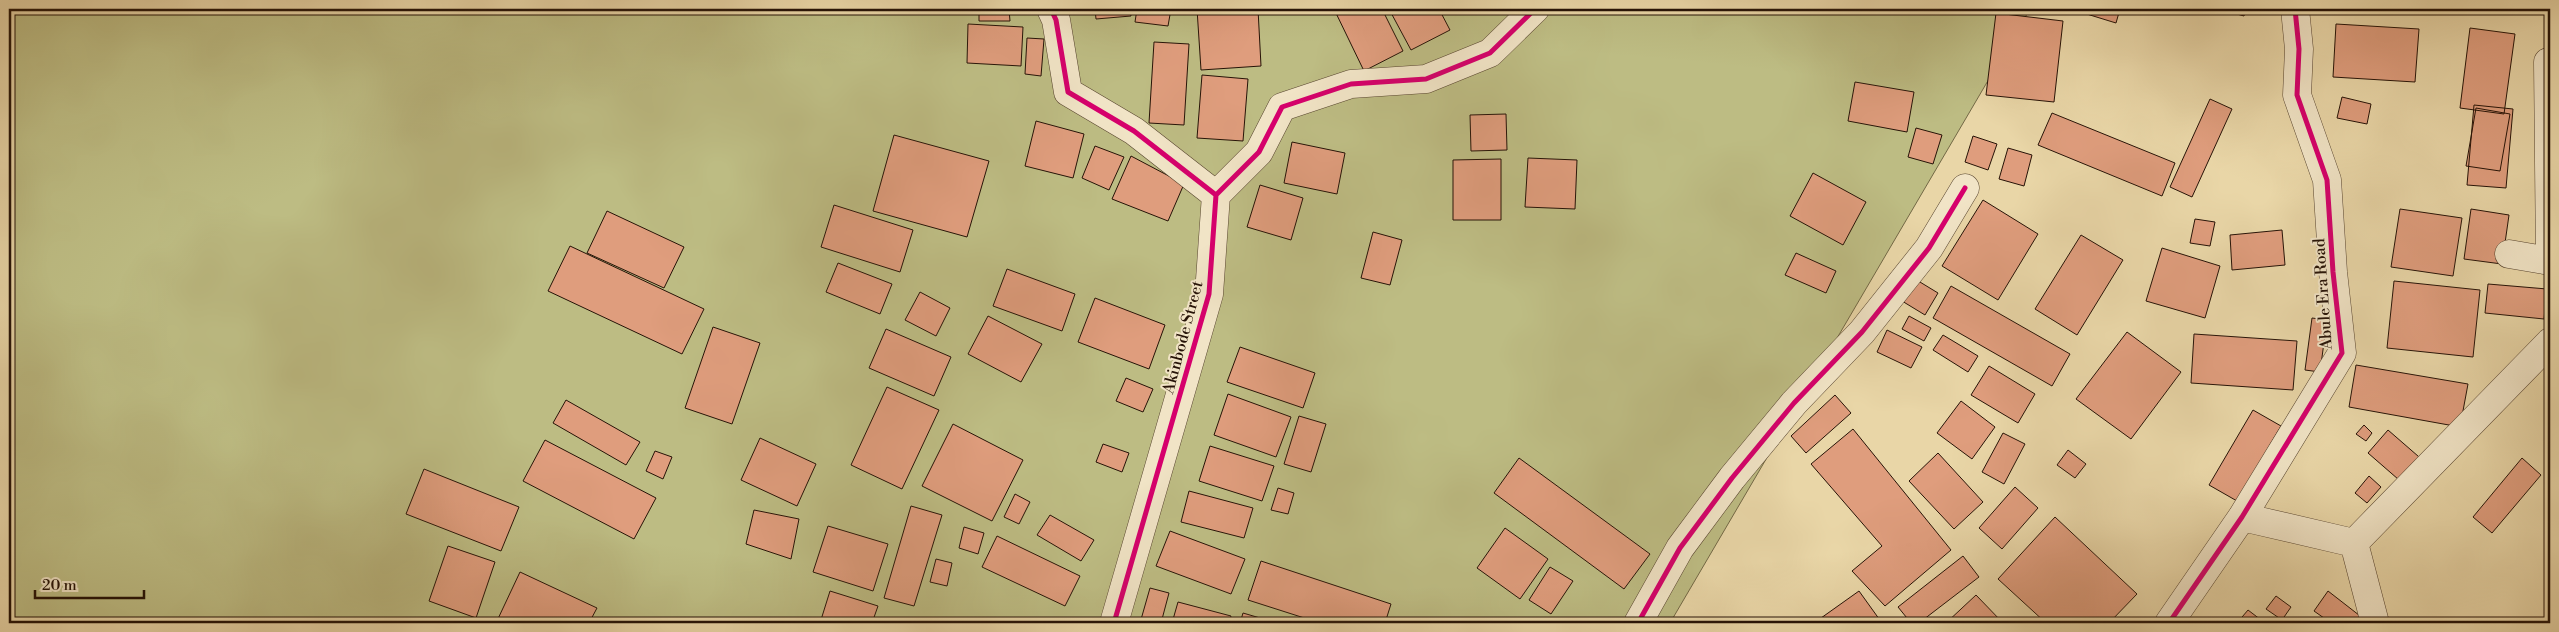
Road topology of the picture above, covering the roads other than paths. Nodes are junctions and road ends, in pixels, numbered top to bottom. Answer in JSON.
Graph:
{"nodes":[{"id":1,"x":1052,"y":9,"type":"edge"},
{"id":2,"x":1535,"y":9,"type":"edge"},
{"id":3,"x":2295,"y":9,"type":"edge"},
{"id":4,"x":2548,"y":62,"type":"dead end"},
{"id":5,"x":1965,"y":188,"type":"dead end"},
{"id":6,"x":1216,"y":194,"type":"junction"},
{"id":7,"x":2509,"y":254,"type":"dead end"},
{"id":8,"x":2550,"y":261,"type":"edge"},
{"id":9,"x":2550,"y":342,"type":"edge"},
{"id":10,"x":2242,"y":517,"type":"junction"},
{"id":11,"x":2354,"y":543,"type":"junction"},
{"id":12,"x":1114,"y":623,"type":"edge"},
{"id":13,"x":1638,"y":623,"type":"edge"},
{"id":14,"x":2169,"y":623,"type":"edge"},
{"id":15,"x":2375,"y":623,"type":"edge"}],
"edges":[{"from":1,"to":6,"type":"street"},
{"from":2,"to":6,"type":"street"},
{"from":3,"to":10,"type":"street","name":"Abule Era Road"},
{"from":4,"to":8,"type":"street"},
{"from":5,"to":13,"type":"street"},
{"from":6,"to":12,"type":"street","name":"Akinbode Street"},
{"from":7,"to":8,"type":"street"},
{"from":9,"to":11,"type":"street"},
{"from":10,"to":11,"type":"street"},
{"from":10,"to":14,"type":"street","name":"Abule Era Road"},
{"from":11,"to":15,"type":"street"}]}
